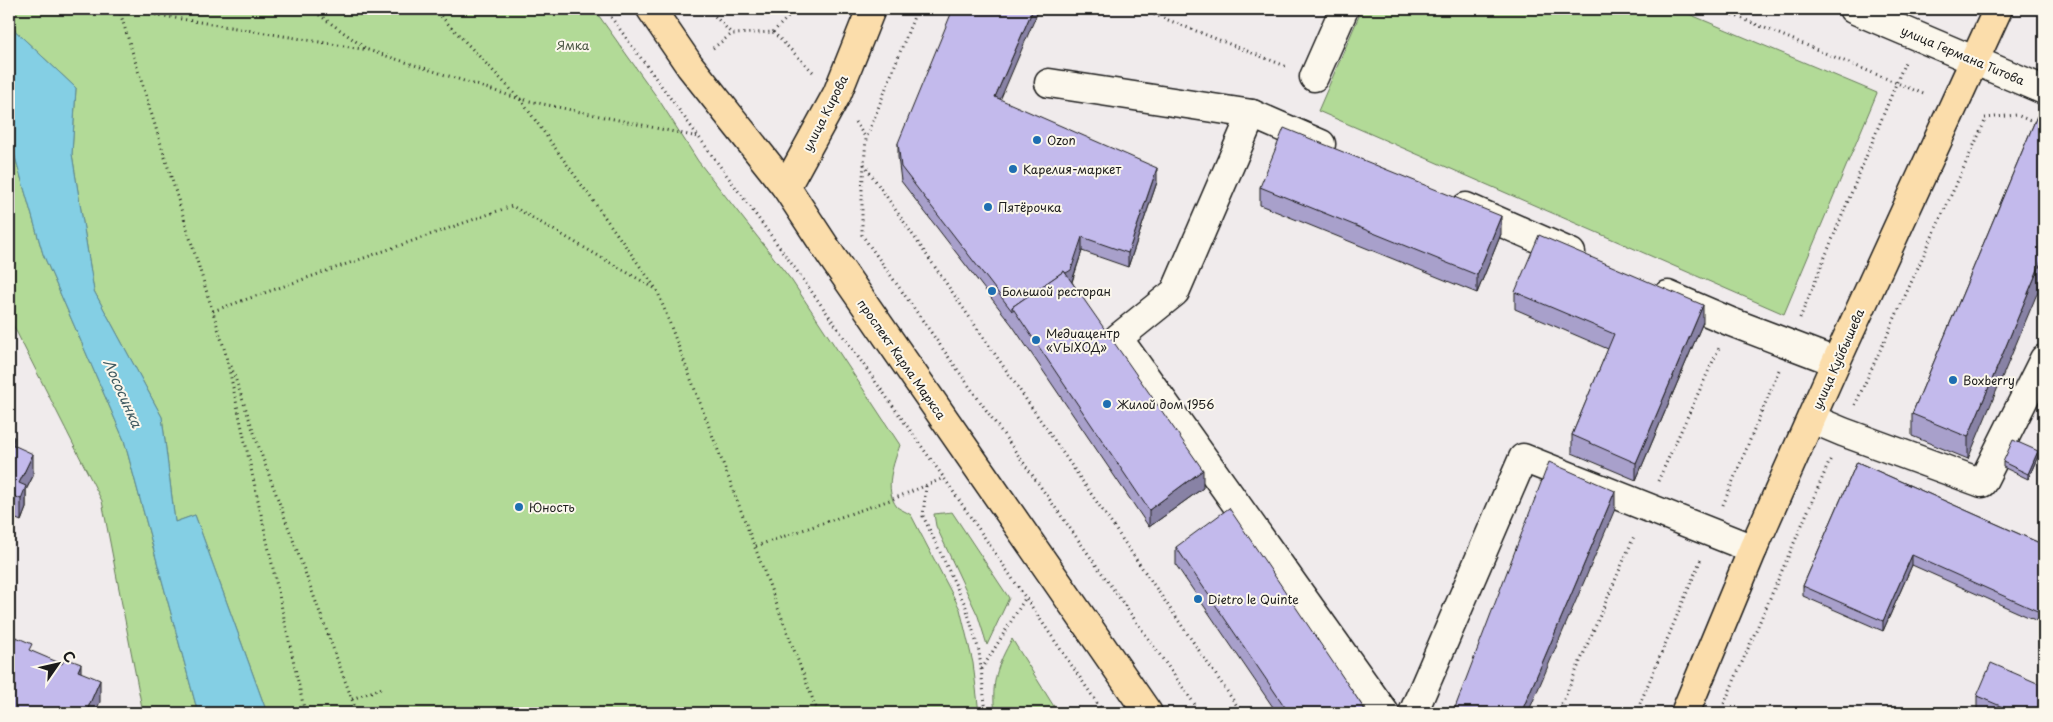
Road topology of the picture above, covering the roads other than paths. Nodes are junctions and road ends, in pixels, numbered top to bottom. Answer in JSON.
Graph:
{"nodes":[{"id":1,"x":651,"y":9,"type":"edge"},
{"id":2,"x":871,"y":9,"type":"edge"},
{"id":3,"x":1344,"y":9,"type":"edge"},
{"id":4,"x":1853,"y":9,"type":"edge"},
{"id":5,"x":1998,"y":9,"type":"edge"},
{"id":6,"x":1974,"y":60,"type":"junction"},
{"id":7,"x":1314,"y":77,"type":"road end"},
{"id":8,"x":1049,"y":83,"type":"dead end"},
{"id":9,"x":2044,"y":90,"type":"edge"},
{"id":10,"x":1252,"y":114,"type":"junction"},
{"id":11,"x":1342,"y":153,"type":"edge"},
{"id":12,"x":786,"y":187,"type":"junction"},
{"id":13,"x":1442,"y":196,"type":"edge"},
{"id":14,"x":1595,"y":263,"type":"edge"},
{"id":15,"x":1649,"y":286,"type":"edge"},
{"id":16,"x":2044,"y":359,"type":"edge"},
{"id":17,"x":1836,"y":362,"type":"junction"},
{"id":18,"x":1812,"y":418,"type":"junction"},
{"id":19,"x":1753,"y":549,"type":"junction"},
{"id":20,"x":1148,"y":713,"type":"edge"},
{"id":21,"x":1385,"y":713,"type":"edge"},
{"id":22,"x":1413,"y":713,"type":"edge"},
{"id":23,"x":1685,"y":713,"type":"edge"}],
"edges":[{"from":1,"to":12,"type":"main road","name":"проспект Карла Маркса"},
{"from":2,"to":12,"type":"main road","name":"улица Кирова"},
{"from":3,"to":7,"type":"street"},
{"from":4,"to":6,"type":"street","name":"улица Германа Титова"},
{"from":5,"to":6,"type":"main road","name":"улица Куйбышева"},
{"from":6,"to":9,"type":"street","name":"улица Германа Титова"},
{"from":6,"to":17,"type":"main road","name":"улица Куйбышева"},
{"from":8,"to":10,"type":"street"},
{"from":10,"to":11,"type":"street"},
{"from":10,"to":21,"type":"street"},
{"from":12,"to":20,"type":"main road","name":"проспект Карла Маркса"},
{"from":13,"to":14,"type":"street"},
{"from":15,"to":17,"type":"street"},
{"from":16,"to":18,"type":"street"},
{"from":17,"to":18,"type":"main road","name":"улица Куйбышева"},
{"from":18,"to":19,"type":"main road","name":"улица Куйбышева"},
{"from":19,"to":22,"type":"street"},
{"from":19,"to":23,"type":"main road","name":"улица Куйбышева"}]}
